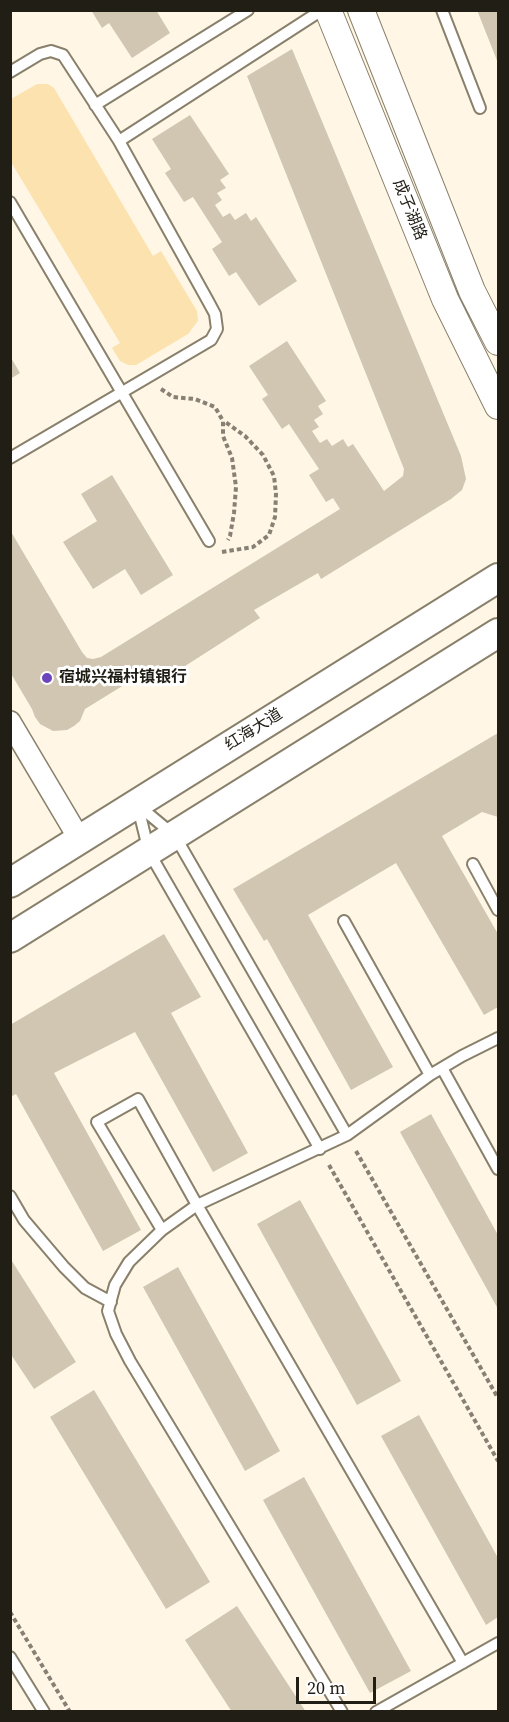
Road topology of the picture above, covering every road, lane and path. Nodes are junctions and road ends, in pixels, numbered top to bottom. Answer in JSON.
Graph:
{"nodes":[{"id":1,"x":248,"y":10,"type":"edge"},
{"id":2,"x":322,"y":10,"type":"edge"},
{"id":3,"x":328,"y":10,"type":"edge"},
{"id":4,"x":361,"y":10,"type":"edge"},
{"id":5,"x":442,"y":10,"type":"edge"},
{"id":6,"x":10,"y":72,"type":"edge"},
{"id":7,"x":95,"y":105,"type":"junction"},
{"id":8,"x":480,"y":108,"type":"dead end"},
{"id":9,"x":118,"y":141,"type":"junction"},
{"id":10,"x":10,"y":202,"type":"edge"},
{"id":11,"x":498,"y":342,"type":"edge"},
{"id":12,"x":145,"y":379,"type":"junction"},
{"id":13,"x":121,"y":393,"type":"junction"},
{"id":14,"x":498,"y":406,"type":"edge"},
{"id":15,"x":223,"y":420,"type":"junction"},
{"id":16,"x":10,"y":458,"type":"edge"},
{"id":17,"x":209,"y":541,"type":"dead end"},
{"id":18,"x":498,"y":578,"type":"edge"},
{"id":19,"x":498,"y":633,"type":"edge"},
{"id":20,"x":10,"y":722,"type":"edge"},
{"id":21,"x":137,"y":803,"type":"junction"},
{"id":22,"x":175,"y":836,"type":"junction"},
{"id":23,"x":80,"y":840,"type":"junction"},
{"id":24,"x":149,"y":852,"type":"junction"},
{"id":25,"x":473,"y":864,"type":"dead end"},
{"id":26,"x":10,"y":883,"type":"edge"},
{"id":27,"x":498,"y":910,"type":"edge"},
{"id":28,"x":344,"y":921,"type":"dead end"},
{"id":29,"x":10,"y":938,"type":"edge"},
{"id":30,"x":498,"y":1038,"type":"edge"},
{"id":31,"x":442,"y":1068,"type":"junction"},
{"id":32,"x":430,"y":1075,"type":"junction"},
{"id":33,"x":347,"y":1135,"type":"junction"},
{"id":34,"x":320,"y":1149,"type":"junction"},
{"id":35,"x":498,"y":1169,"type":"edge"},
{"id":36,"x":10,"y":1196,"type":"edge"},
{"id":37,"x":197,"y":1205,"type":"junction"},
{"id":38,"x":162,"y":1230,"type":"junction"},
{"id":39,"x":111,"y":1302,"type":"junction"},
{"id":40,"x":498,"y":1398,"type":"edge"},
{"id":41,"x":498,"y":1461,"type":"edge"},
{"id":42,"x":10,"y":1612,"type":"edge"},
{"id":43,"x":498,"y":1643,"type":"edge"},
{"id":44,"x":10,"y":1658,"type":"edge"},
{"id":45,"x":463,"y":1663,"type":"junction"},
{"id":46,"x":44,"y":1712,"type":"edge"},
{"id":47,"x":70,"y":1712,"type":"edge"},
{"id":48,"x":342,"y":1712,"type":"edge"},
{"id":49,"x":376,"y":1712,"type":"edge"}],
"edges":[{"from":1,"to":7,"type":"lane"},
{"from":2,"to":9,"type":"lane"},
{"from":3,"to":14,"type":"street","name":"成子湖路"},
{"from":4,"to":11,"type":"street","name":"成子湖路"},
{"from":5,"to":8,"type":"lane"},
{"from":6,"to":7,"type":"lane"},
{"from":7,"to":9,"type":"lane"},
{"from":9,"to":12,"type":"lane"},
{"from":10,"to":13,"type":"lane"},
{"from":12,"to":13,"type":"lane"},
{"from":12,"to":15,"type":"path"},
{"from":13,"to":16,"type":"lane"},
{"from":13,"to":17,"type":"lane"},
{"from":15,"to":15,"type":"path"},
{"from":18,"to":21,"type":"main road","name":"红海大道"},
{"from":19,"to":22,"type":"main road"},
{"from":20,"to":23,"type":"street"},
{"from":21,"to":22,"type":"lane"},
{"from":21,"to":23,"type":"main road","name":"红海大道"},
{"from":21,"to":24,"type":"lane"},
{"from":22,"to":24,"type":"main road"},
{"from":22,"to":33,"type":"lane"},
{"from":23,"to":26,"type":"main road","name":"红海大道"},
{"from":24,"to":29,"type":"main road"},
{"from":24,"to":34,"type":"lane"},
{"from":25,"to":27,"type":"lane"},
{"from":28,"to":32,"type":"lane"},
{"from":30,"to":31,"type":"lane"},
{"from":31,"to":32,"type":"lane"},
{"from":31,"to":35,"type":"lane"},
{"from":32,"to":33,"type":"lane"},
{"from":33,"to":34,"type":"lane"},
{"from":33,"to":40,"type":"path"},
{"from":34,"to":37,"type":"lane"},
{"from":34,"to":41,"type":"path"},
{"from":36,"to":39,"type":"lane"},
{"from":37,"to":38,"type":"lane"},
{"from":37,"to":38,"type":"lane"},
{"from":37,"to":45,"type":"lane"},
{"from":38,"to":39,"type":"lane"},
{"from":39,"to":48,"type":"lane"},
{"from":42,"to":47,"type":"path"},
{"from":43,"to":45,"type":"lane"},
{"from":44,"to":46,"type":"lane"},
{"from":45,"to":49,"type":"lane"}]}
